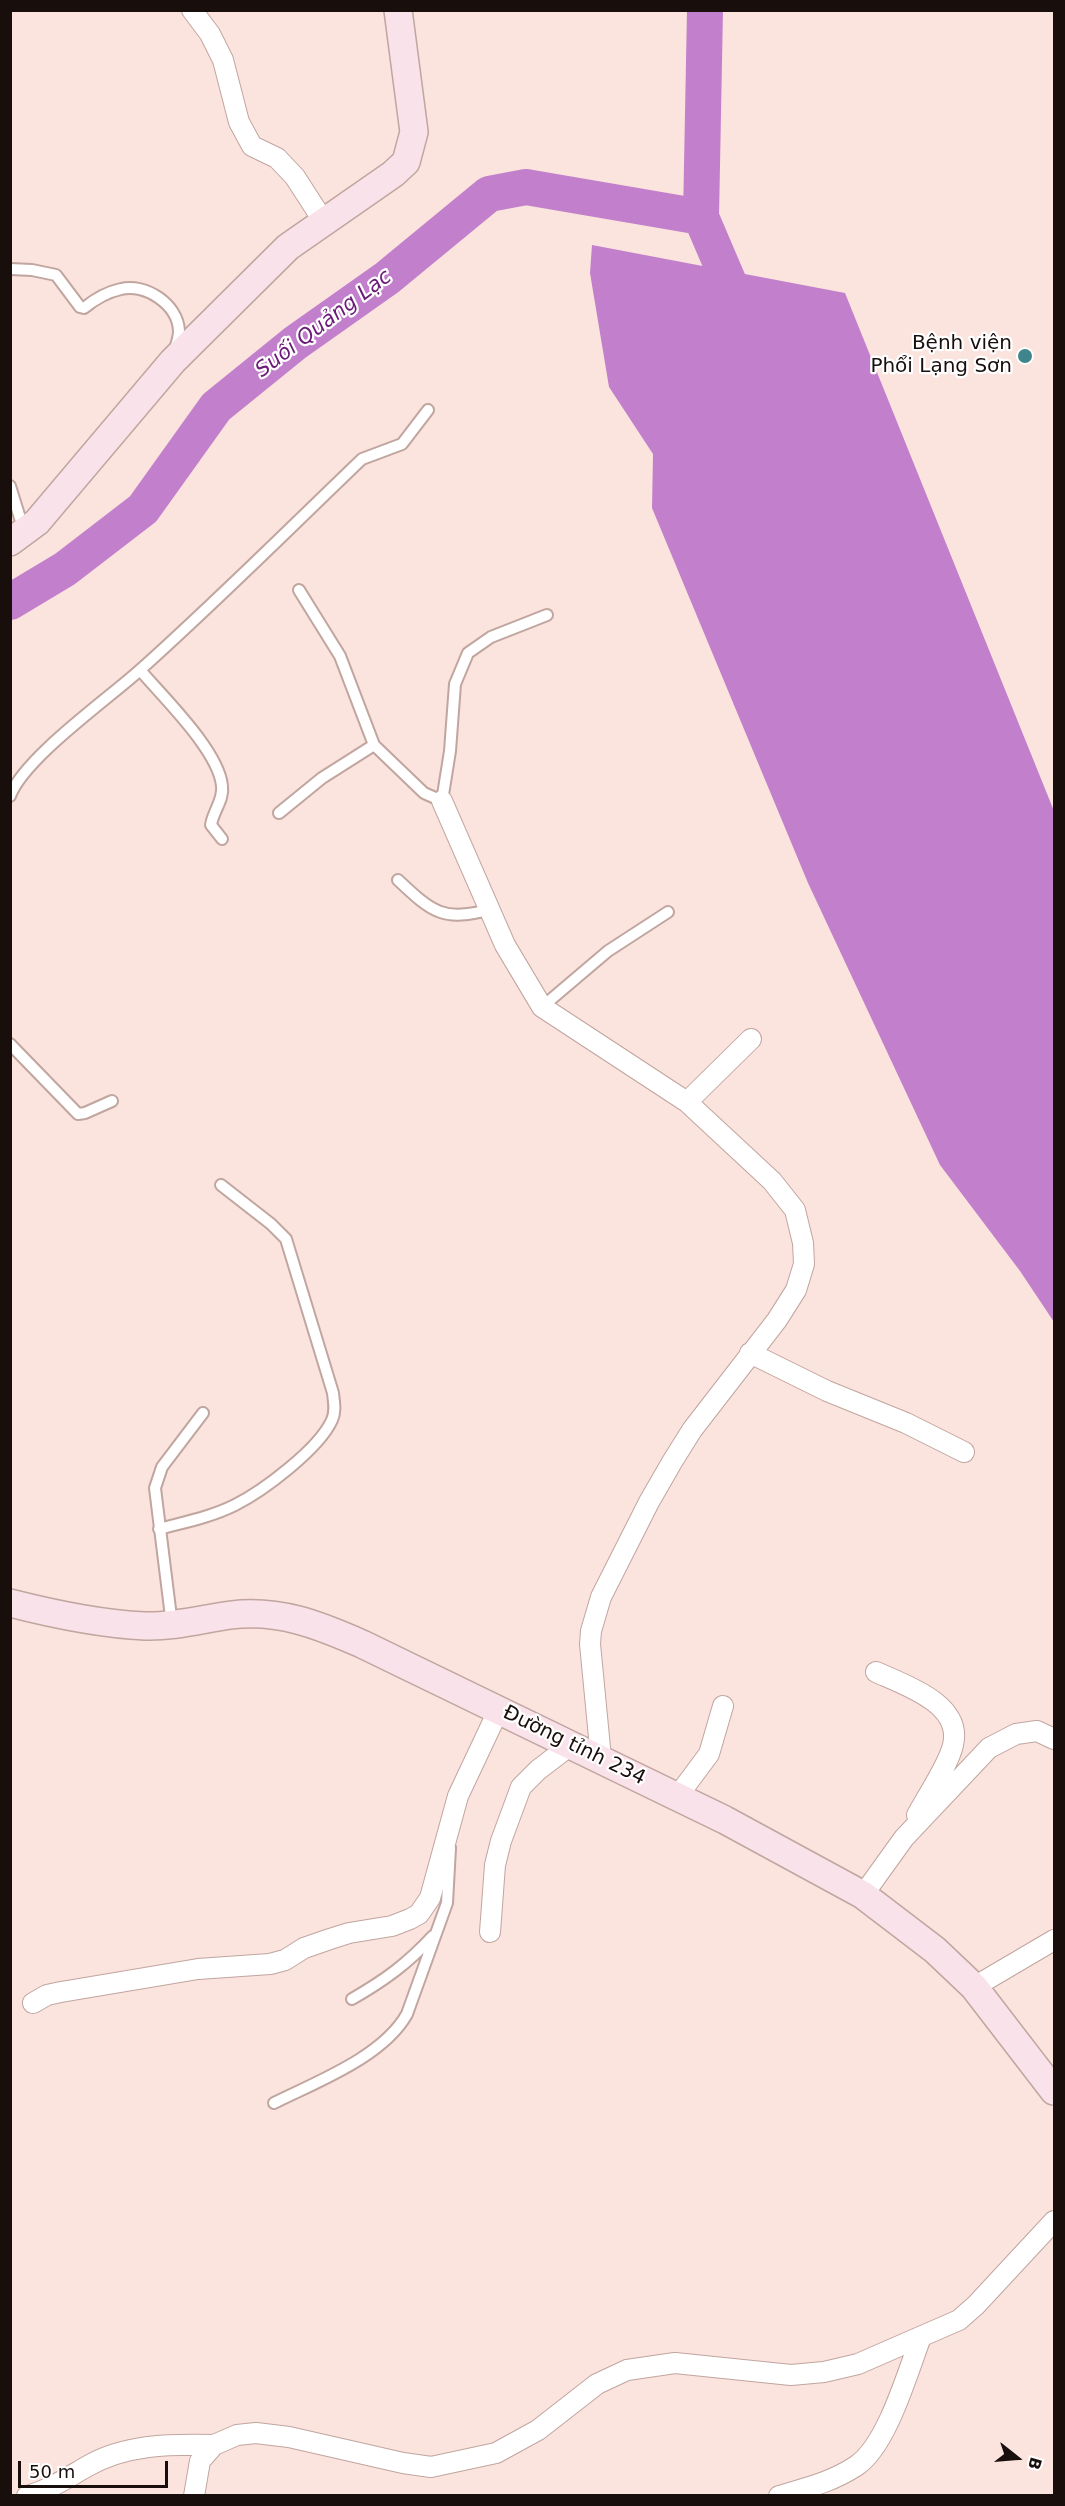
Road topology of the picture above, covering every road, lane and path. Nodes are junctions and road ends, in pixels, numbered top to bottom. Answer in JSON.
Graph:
{"nodes":[{"id":1,"x":192,"y":10,"type":"edge"},
{"id":2,"x":398,"y":10,"type":"edge"},
{"id":3,"x":324,"y":222,"type":"junction"},
{"id":4,"x":10,"y":269,"type":"edge"},
{"id":5,"x":173,"y":361,"type":"junction"},
{"id":6,"x":428,"y":410,"type":"dead end"},
{"id":7,"x":10,"y":486,"type":"edge"},
{"id":8,"x":17,"y":537,"type":"edge"},
{"id":9,"x":299,"y":590,"type":"dead end"},
{"id":10,"x":547,"y":615,"type":"dead end"},
{"id":11,"x":140,"y":670,"type":"junction"},
{"id":12,"x":374,"y":745,"type":"junction"},
{"id":13,"x":10,"y":796,"type":"edge"},
{"id":14,"x":442,"y":801,"type":"junction"},
{"id":15,"x":279,"y":813,"type":"dead end"},
{"id":16,"x":222,"y":839,"type":"dead end"},
{"id":17,"x":398,"y":880,"type":"dead end"},
{"id":18,"x":492,"y":909,"type":"junction"},
{"id":19,"x":668,"y":912,"type":"dead end"},
{"id":20,"x":542,"y":1007,"type":"junction"},
{"id":21,"x":751,"y":1038,"type":"dead end"},
{"id":22,"x":10,"y":1044,"type":"edge"},
{"id":23,"x":112,"y":1101,"type":"dead end"},
{"id":24,"x":687,"y":1102,"type":"junction"},
{"id":25,"x":221,"y":1185,"type":"dead end"},
{"id":26,"x":750,"y":1353,"type":"junction"},
{"id":27,"x":203,"y":1413,"type":"dead end"},
{"id":28,"x":964,"y":1452,"type":"dead end"},
{"id":29,"x":159,"y":1528,"type":"junction"},
{"id":30,"x":10,"y":1603,"type":"edge"},
{"id":31,"x":172,"y":1625,"type":"junction"},
{"id":32,"x":876,"y":1672,"type":"dead end"},
{"id":33,"x":723,"y":1706,"type":"dead end"},
{"id":34,"x":499,"y":1709,"type":"junction"},
{"id":35,"x":1054,"y":1739,"type":"edge"},
{"id":36,"x":572,"y":1744,"type":"junction"},
{"id":37,"x":601,"y":1758,"type":"junction"},
{"id":38,"x":677,"y":1797,"type":"junction"},
{"id":39,"x":449,"y":1830,"type":"junction"},
{"id":40,"x":904,"y":1838,"type":"junction"},
{"id":41,"x":863,"y":1895,"type":"junction"},
{"id":42,"x":437,"y":1932,"type":"junction"},
{"id":43,"x":490,"y":1932,"type":"dead end"},
{"id":44,"x":1054,"y":1940,"type":"edge"},
{"id":45,"x":974,"y":1987,"type":"junction"},
{"id":46,"x":352,"y":1999,"type":"dead end"},
{"id":47,"x":33,"y":2003,"type":"dead end"},
{"id":48,"x":1054,"y":2088,"type":"edge"},
{"id":49,"x":274,"y":2103,"type":"dead end"},
{"id":50,"x":1054,"y":2221,"type":"edge"},
{"id":51,"x":921,"y":2337,"type":"junction"},
{"id":52,"x":214,"y":2445,"type":"junction"},
{"id":53,"x":27,"y":2496,"type":"edge"},
{"id":54,"x":194,"y":2496,"type":"edge"},
{"id":55,"x":779,"y":2496,"type":"edge"}],
"edges":[{"from":1,"to":3,"type":"street"},
{"from":2,"to":3,"type":"main road"},
{"from":3,"to":5,"type":"main road"},
{"from":4,"to":5,"type":"lane"},
{"from":5,"to":8,"type":"main road"},
{"from":6,"to":11,"type":"lane"},
{"from":7,"to":8,"type":"lane"},
{"from":9,"to":12,"type":"lane"},
{"from":10,"to":14,"type":"lane"},
{"from":11,"to":13,"type":"lane"},
{"from":11,"to":16,"type":"lane"},
{"from":12,"to":14,"type":"lane"},
{"from":12,"to":15,"type":"lane"},
{"from":14,"to":18,"type":"street"},
{"from":17,"to":18,"type":"lane"},
{"from":18,"to":20,"type":"street"},
{"from":19,"to":20,"type":"lane"},
{"from":20,"to":24,"type":"street"},
{"from":21,"to":24,"type":"street"},
{"from":22,"to":23,"type":"lane"},
{"from":24,"to":26,"type":"street"},
{"from":25,"to":29,"type":"lane"},
{"from":26,"to":28,"type":"street"},
{"from":26,"to":37,"type":"street"},
{"from":27,"to":29,"type":"lane"},
{"from":29,"to":31,"type":"lane"},
{"from":30,"to":31,"type":"main road","name":"Đường tỉnh 234"},
{"from":31,"to":34,"type":"main road","name":"Đường tỉnh 234"},
{"from":32,"to":40,"type":"street"},
{"from":33,"to":38,"type":"street"},
{"from":34,"to":36,"type":"main road","name":"Đường tỉnh 234"},
{"from":34,"to":39,"type":"street"},
{"from":35,"to":40,"type":"street"},
{"from":36,"to":37,"type":"main road","name":"Đường tỉnh 234"},
{"from":36,"to":43,"type":"street"},
{"from":37,"to":38,"type":"main road","name":"Đường tỉnh 234"},
{"from":38,"to":41,"type":"main road","name":"Đường tỉnh 234"},
{"from":39,"to":42,"type":"lane"},
{"from":39,"to":47,"type":"street"},
{"from":40,"to":41,"type":"street"},
{"from":41,"to":45,"type":"main road","name":"Đường tỉnh 234"},
{"from":42,"to":46,"type":"lane"},
{"from":42,"to":49,"type":"lane"},
{"from":44,"to":45,"type":"street"},
{"from":45,"to":48,"type":"main road","name":"Đường tỉnh 234"},
{"from":50,"to":51,"type":"street"},
{"from":51,"to":52,"type":"street"},
{"from":51,"to":55,"type":"street"},
{"from":52,"to":53,"type":"street"},
{"from":52,"to":54,"type":"street"}]}
